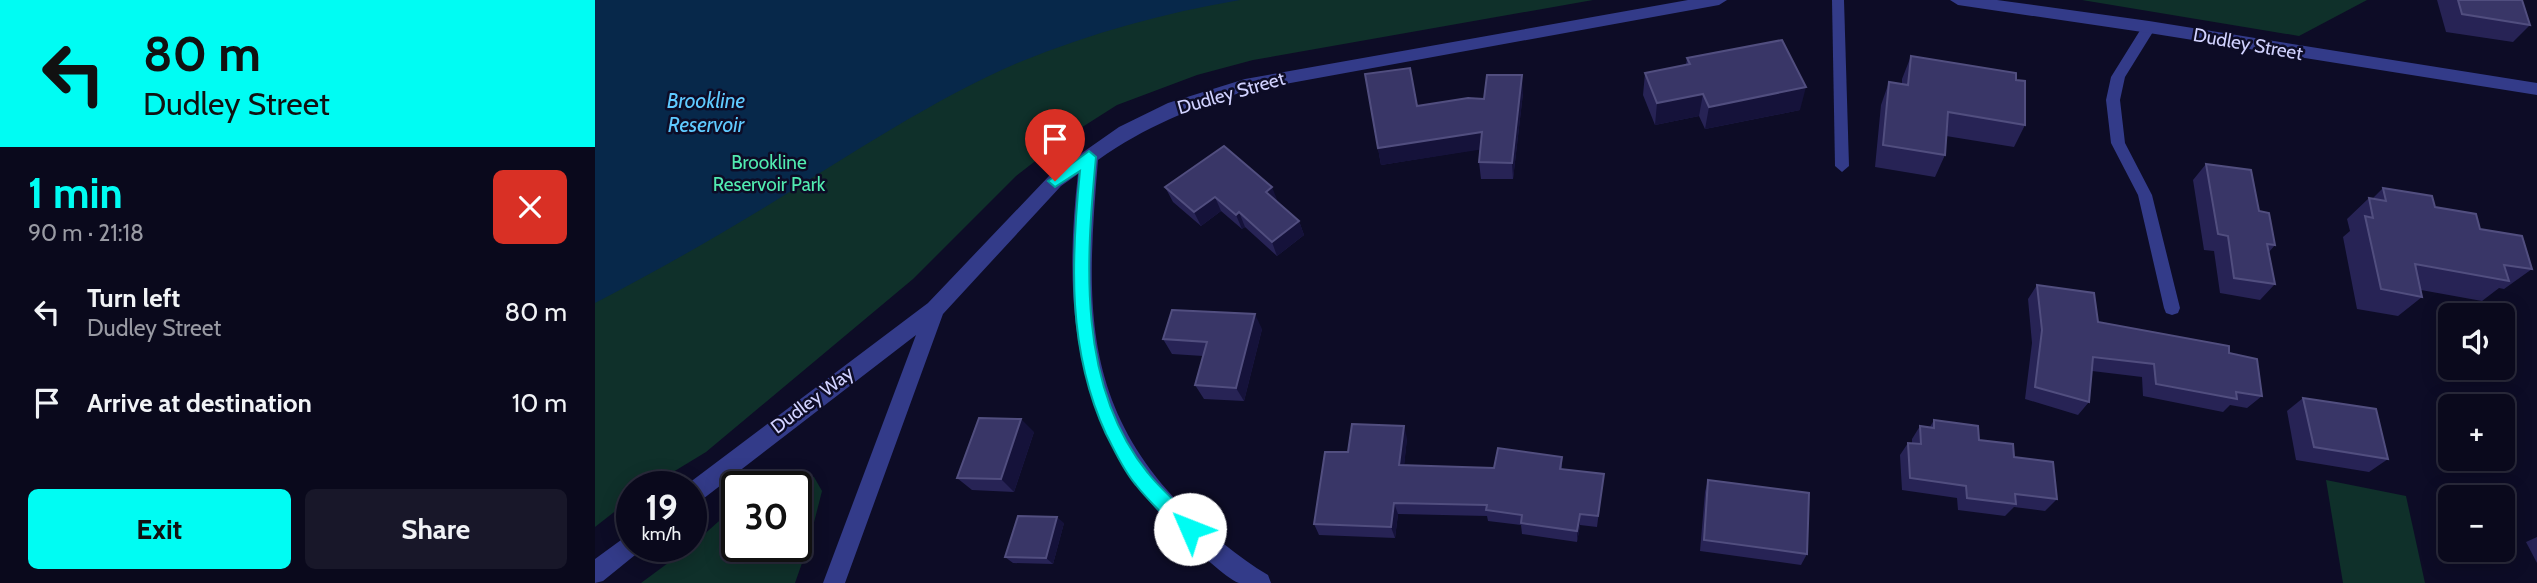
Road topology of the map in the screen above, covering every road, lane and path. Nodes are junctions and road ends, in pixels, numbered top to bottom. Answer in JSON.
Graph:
{"nodes":[{"id":1,"x":1719,"y":0,"type":"edge"},
{"id":2,"x":1838,"y":0,"type":"edge"},
{"id":3,"x":1958,"y":0,"type":"edge"},
{"id":4,"x":2149,"y":27,"type":"junction"},
{"id":5,"x":2537,"y":89,"type":"edge"},
{"id":6,"x":1089,"y":157,"type":"junction"},
{"id":7,"x":1842,"y":166,"type":"dead end"},
{"id":8,"x":2172,"y":308,"type":"dead end"},
{"id":9,"x":935,"y":309,"type":"junction"},
{"id":10,"x":707,"y":482,"type":"edge"},
{"id":11,"x":616,"y":556,"type":"edge"},
{"id":12,"x":595,"y":573,"type":"edge"},
{"id":13,"x":834,"y":583,"type":"edge"},
{"id":14,"x":1260,"y":583,"type":"edge"}],
"edges":[{"from":1,"to":6,"type":"street","name":"Dudley Street"},
{"from":2,"to":7,"type":"lane"},
{"from":3,"to":4,"type":"street","name":"Dudley Street"},
{"from":4,"to":5,"type":"street","name":"Dudley Street"},
{"from":4,"to":8,"type":"lane"},
{"from":6,"to":9,"type":"street","name":"Dudley Street"},
{"from":6,"to":14,"type":"street"},
{"from":9,"to":10,"type":"street","name":"Dudley Way"},
{"from":9,"to":13,"type":"street","name":"Dudley Street"},
{"from":11,"to":12,"type":"street"}]}
